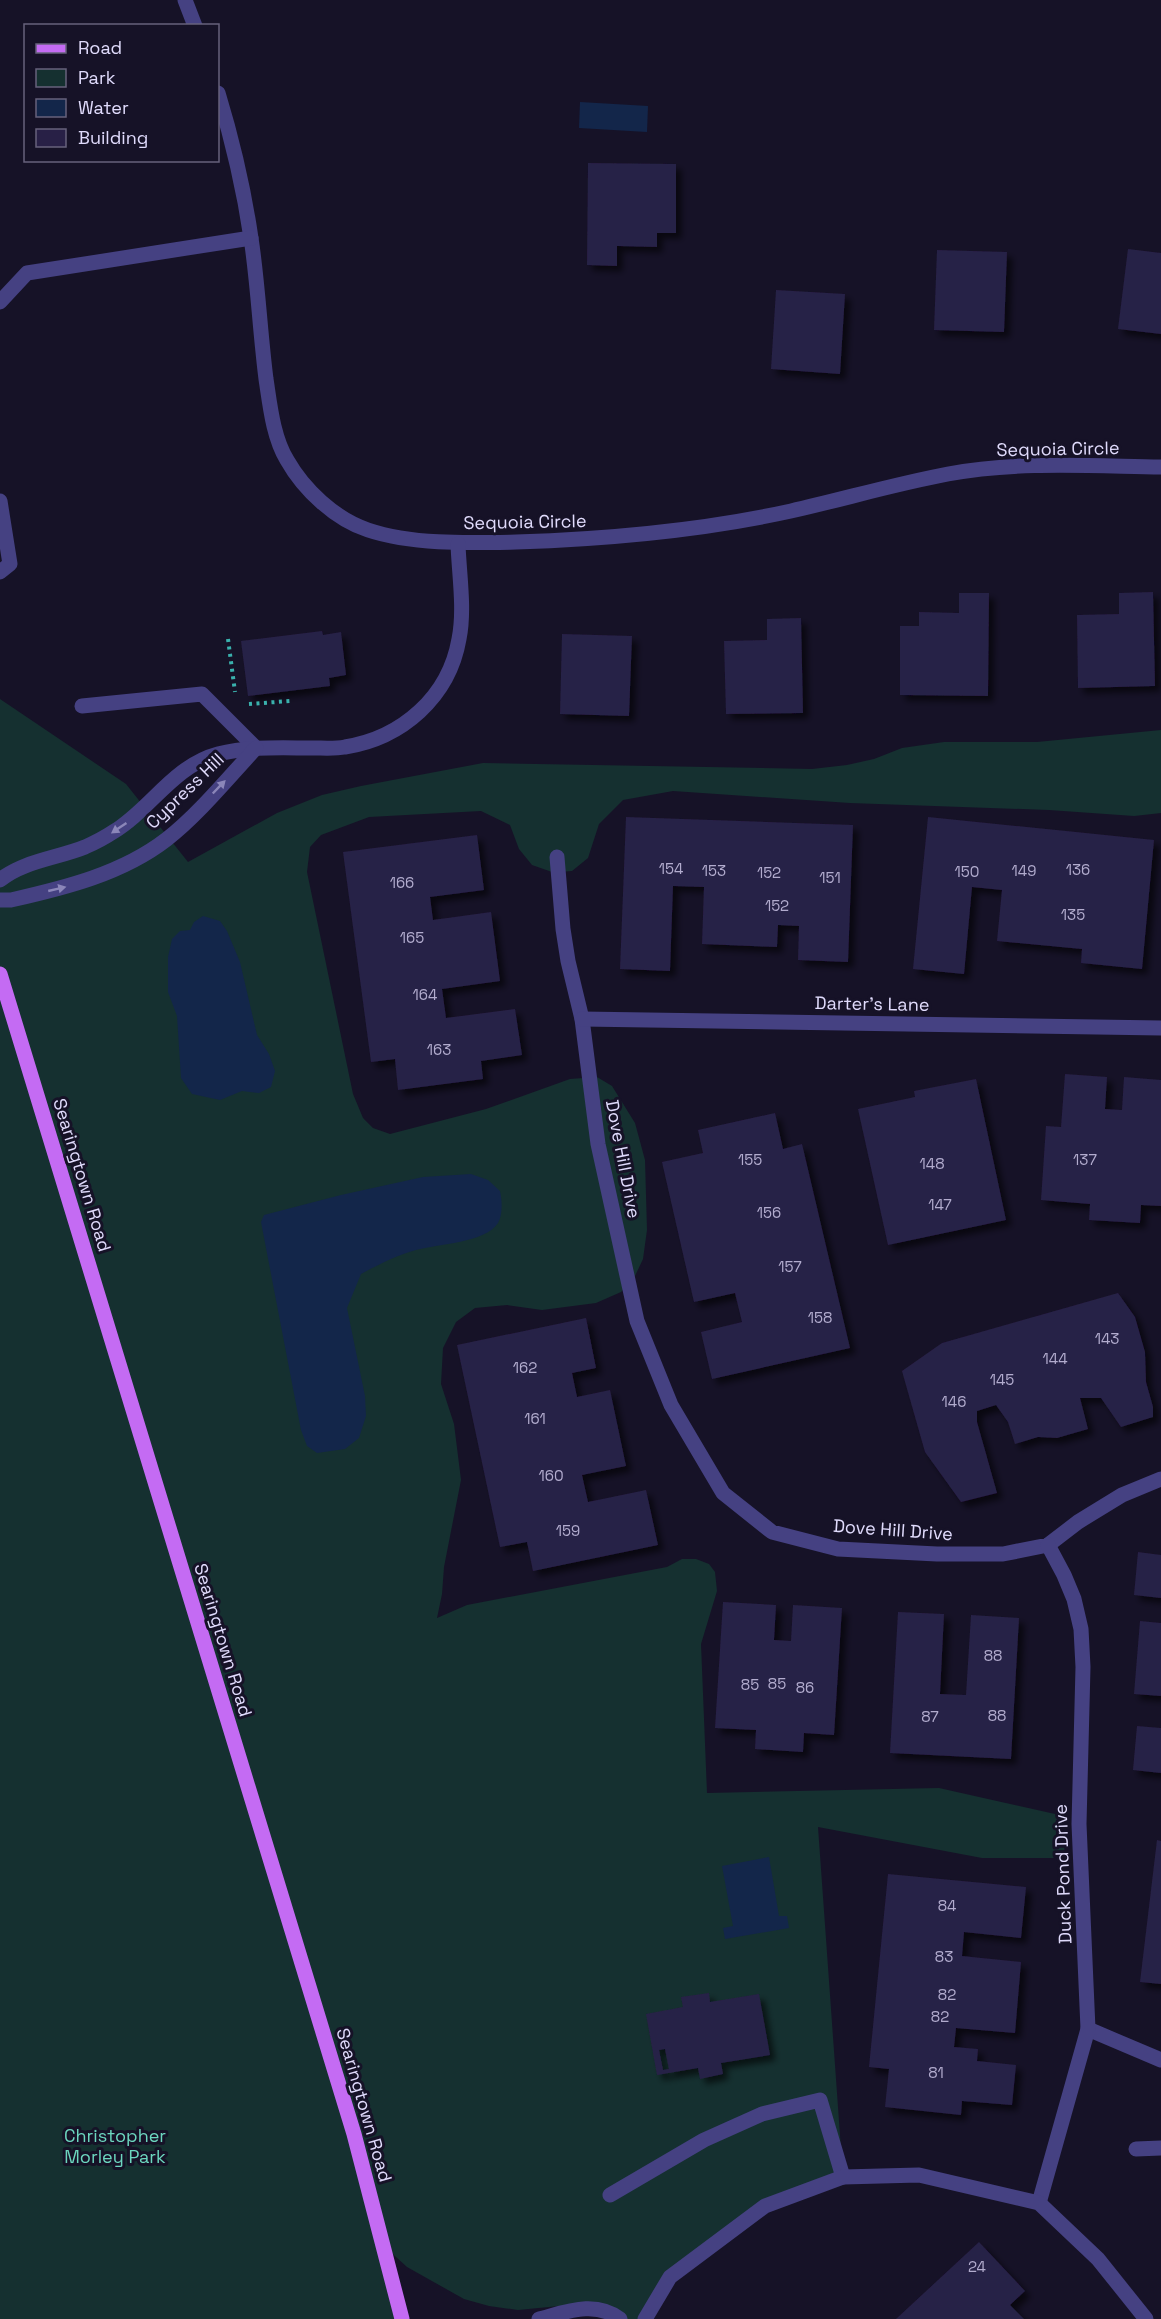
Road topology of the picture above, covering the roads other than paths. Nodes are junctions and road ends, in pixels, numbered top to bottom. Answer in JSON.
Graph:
{"nodes":[{"id":1,"x":185,"y":0,"type":"edge"},
{"id":2,"x":194,"y":24,"type":"edge"},
{"id":3,"x":219,"y":97,"type":"edge"},
{"id":4,"x":251,"y":238,"type":"junction"},
{"id":5,"x":0,"y":302,"type":"edge"},
{"id":6,"x":1161,"y":467,"type":"edge"},
{"id":7,"x":0,"y":501,"type":"edge"},
{"id":8,"x":458,"y":544,"type":"junction"},
{"id":9,"x":0,"y":572,"type":"edge"},
{"id":10,"x":82,"y":706,"type":"dead end"},
{"id":11,"x":256,"y":748,"type":"junction"},
{"id":12,"x":557,"y":857,"type":"dead end"},
{"id":13,"x":0,"y":880,"type":"edge"},
{"id":14,"x":0,"y":900,"type":"edge"},
{"id":15,"x":0,"y":974,"type":"edge"},
{"id":16,"x":582,"y":1019,"type":"junction"},
{"id":17,"x":1161,"y":1028,"type":"edge"},
{"id":18,"x":1161,"y":1479,"type":"edge"},
{"id":19,"x":1048,"y":1545,"type":"junction"},
{"id":20,"x":1088,"y":2029,"type":"junction"},
{"id":21,"x":1161,"y":2060,"type":"edge"},
{"id":22,"x":1161,"y":2148,"type":"edge"},
{"id":23,"x":1136,"y":2149,"type":"dead end"},
{"id":24,"x":843,"y":2177,"type":"junction"},
{"id":25,"x":610,"y":2195,"type":"dead end"},
{"id":26,"x":1039,"y":2203,"type":"junction"},
{"id":27,"x":402,"y":2319,"type":"edge"},
{"id":28,"x":539,"y":2319,"type":"edge"},
{"id":29,"x":620,"y":2319,"type":"edge"},
{"id":30,"x":645,"y":2319,"type":"edge"},
{"id":31,"x":1146,"y":2319,"type":"edge"}],
"edges":[{"from":1,"to":2,"type":"street"},
{"from":3,"to":4,"type":"street","name":"Sequoia Circle"},
{"from":4,"to":5,"type":"street"},
{"from":4,"to":8,"type":"street","name":"Sequoia Circle"},
{"from":6,"to":8,"type":"street","name":"Sequoia Circle"},
{"from":7,"to":9,"type":"street"},
{"from":8,"to":11,"type":"street","name":"Cypress Hill"},
{"from":10,"to":11,"type":"street"},
{"from":11,"to":13,"type":"street","name":"Cypress Hill","one_way":true},
{"from":14,"to":11,"type":"street","name":"Cypress Hill","one_way":true},
{"from":12,"to":16,"type":"street","name":"Dove Hill Drive"},
{"from":15,"to":27,"type":"main road","name":"Searingtown Road"},
{"from":16,"to":17,"type":"street","name":"Darter's Lane"},
{"from":16,"to":19,"type":"street","name":"Dove Hill Drive"},
{"from":18,"to":19,"type":"street","name":"Dove Hill Drive"},
{"from":19,"to":20,"type":"street","name":"Duck Pond Drive"},
{"from":20,"to":21,"type":"street"},
{"from":20,"to":26,"type":"street","name":"Duck Pond Drive"},
{"from":22,"to":23,"type":"street"},
{"from":24,"to":25,"type":"street"},
{"from":24,"to":26,"type":"street"},
{"from":24,"to":30,"type":"street"},
{"from":26,"to":31,"type":"street"},
{"from":28,"to":29,"type":"street"}]}
